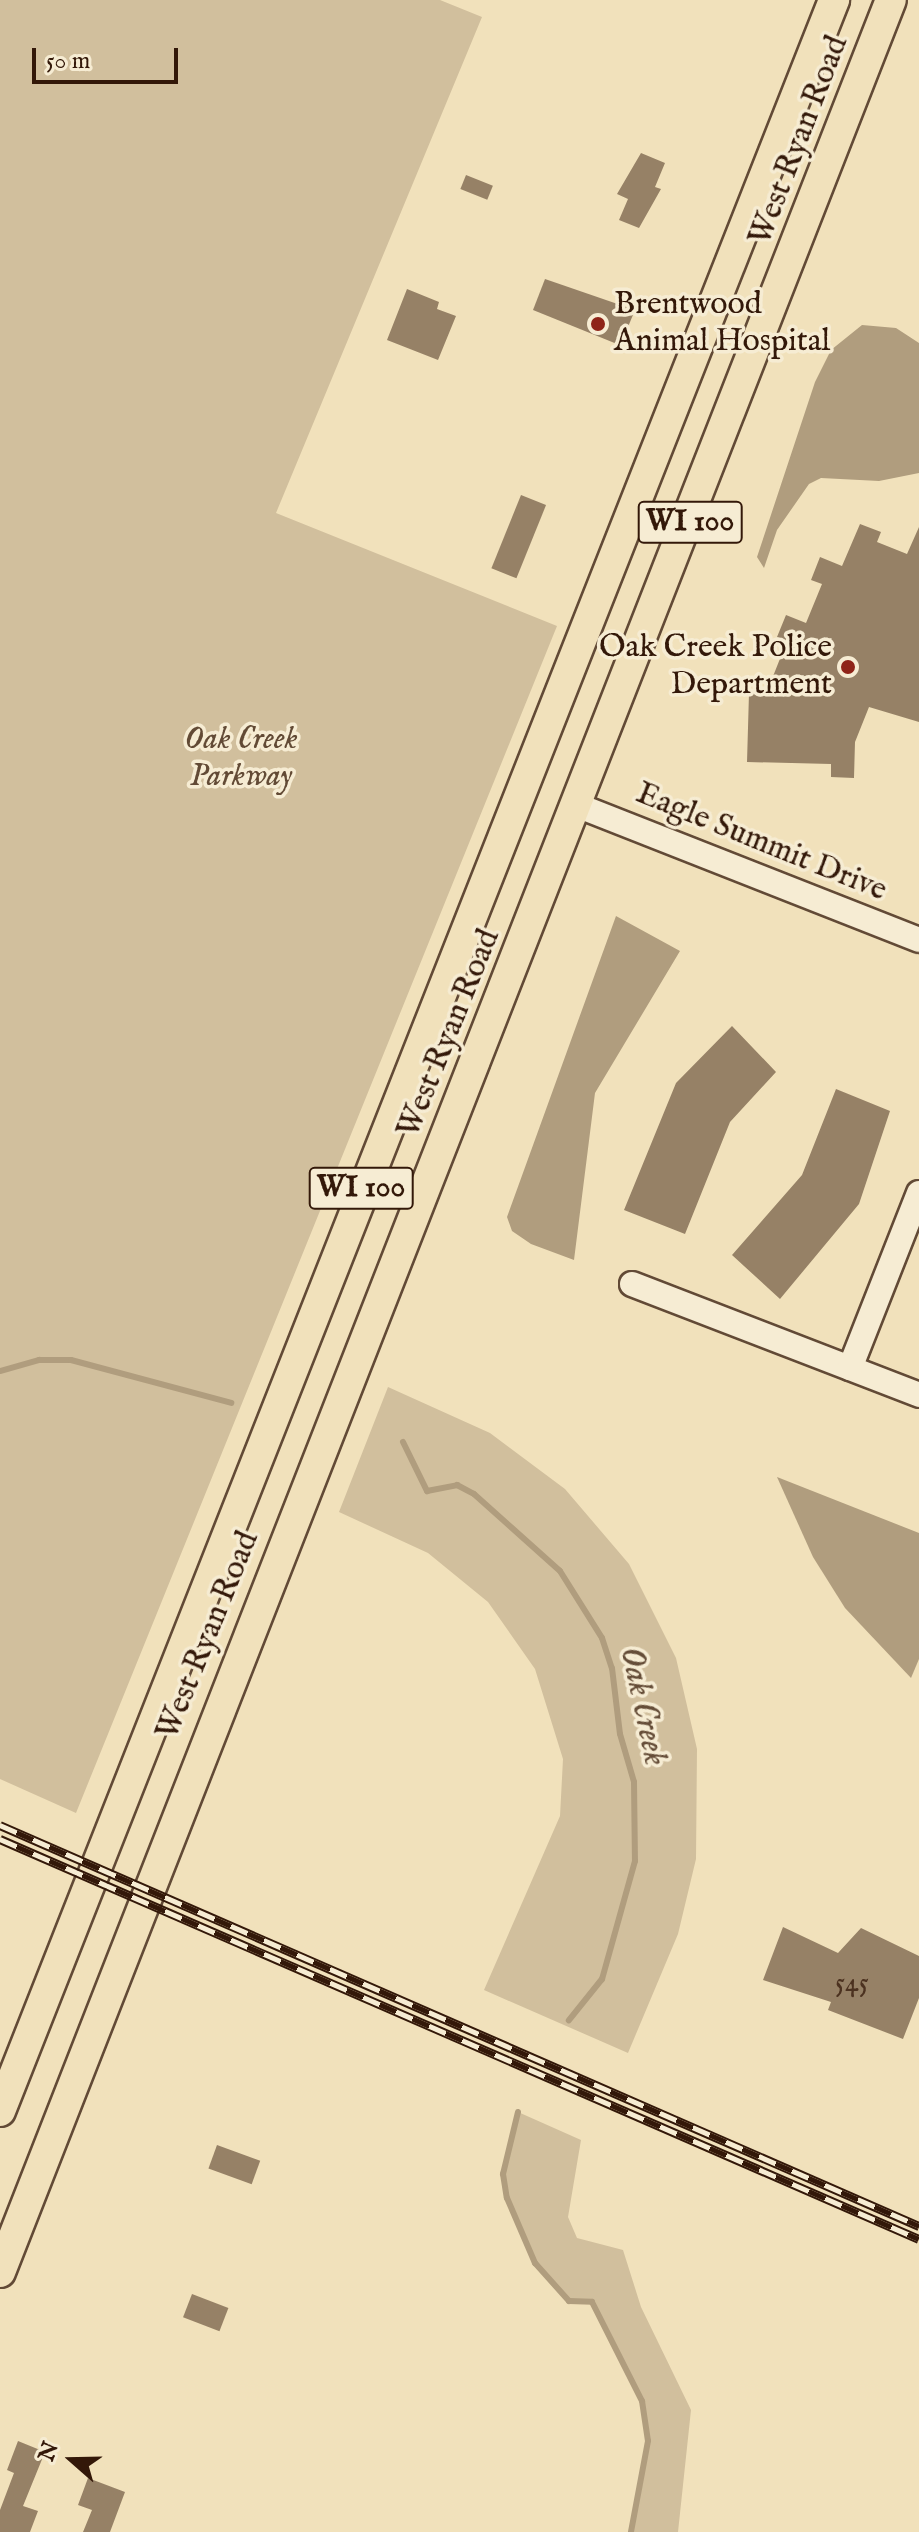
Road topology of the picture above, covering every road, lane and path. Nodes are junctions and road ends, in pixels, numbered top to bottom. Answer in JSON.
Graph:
{"nodes":[{"id":1,"x":834,"y":0,"type":"edge"},
{"id":2,"x":891,"y":0,"type":"edge"},
{"id":3,"x":579,"y":806,"type":"junction"},
{"id":4,"x":919,"y":940,"type":"edge"},
{"id":5,"x":919,"y":1193,"type":"edge"},
{"id":6,"x":632,"y":1284,"type":"dead end"},
{"id":7,"x":850,"y":1368,"type":"junction"},
{"id":8,"x":919,"y":1395,"type":"edge"},
{"id":9,"x":0,"y":2111,"type":"edge"},
{"id":10,"x":0,"y":2272,"type":"edge"}],
"edges":[{"from":1,"to":9,"type":"main road","name":"West Ryan Road","number":"WI 100"},
{"from":2,"to":3,"type":"main road","name":"West Ryan Road","number":"WI 100"},
{"from":3,"to":4,"type":"street","name":"Eagle Summit Drive"},
{"from":3,"to":10,"type":"main road","name":"West Ryan Road","number":"WI 100"},
{"from":5,"to":7,"type":"street"},
{"from":6,"to":7,"type":"street"},
{"from":7,"to":8,"type":"street"}]}
